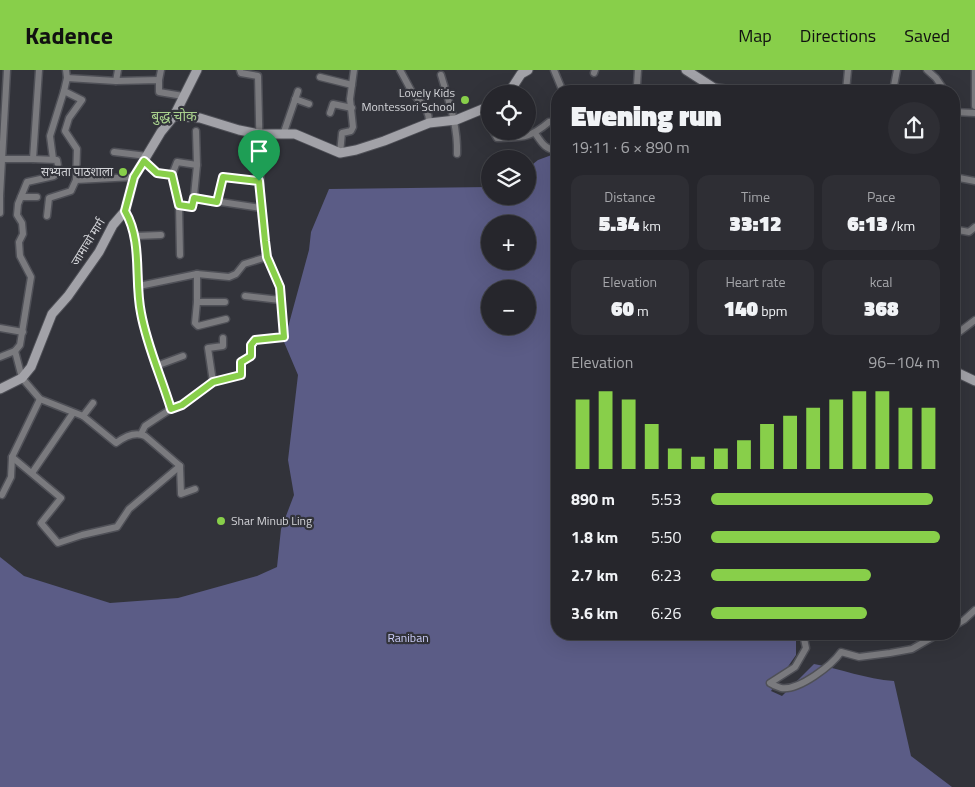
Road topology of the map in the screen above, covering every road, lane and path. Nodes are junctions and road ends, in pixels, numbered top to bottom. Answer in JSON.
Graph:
{"nodes":[{"id":1,"x":7,"y":70,"type":"edge"},
{"id":2,"x":39,"y":70,"type":"edge"},
{"id":3,"x":66,"y":70,"type":"edge"},
{"id":4,"x":80,"y":70,"type":"edge"},
{"id":5,"x":118,"y":70,"type":"edge"},
{"id":6,"x":161,"y":70,"type":"edge"},
{"id":7,"x":197,"y":70,"type":"edge"},
{"id":8,"x":240,"y":70,"type":"edge"},
{"id":9,"x":354,"y":70,"type":"edge"},
{"id":10,"x":400,"y":70,"type":"edge"},
{"id":11,"x":528,"y":70,"type":"edge"},
{"id":12,"x":554,"y":70,"type":"edge"},
{"id":13,"x":638,"y":70,"type":"edge"},
{"id":14,"x":686,"y":70,"type":"edge"},
{"id":15,"x":848,"y":70,"type":"edge"},
{"id":16,"x":897,"y":70,"type":"edge"},
{"id":17,"x":928,"y":70,"type":"edge"},
{"id":18,"x":975,"y":70,"type":"edge"},
{"id":19,"x":441,"y":76,"type":"dead end"},
{"id":20,"x":320,"y":77,"type":"dead end"},
{"id":21,"x":67,"y":78,"type":"junction"},
{"id":22,"x":79,"y":78,"type":"junction"},
{"id":23,"x":159,"y":80,"type":"junction"},
{"id":24,"x":116,"y":81,"type":"junction"},
{"id":25,"x":352,"y":85,"type":"junction"},
{"id":26,"x":514,"y":85,"type":"edge"},
{"id":27,"x":560,"y":85,"type":"edge"},
{"id":28,"x":637,"y":85,"type":"dead end"},
{"id":29,"x":709,"y":85,"type":"edge"},
{"id":30,"x":847,"y":85,"type":"edge"},
{"id":31,"x":895,"y":85,"type":"edge"},
{"id":32,"x":941,"y":85,"type":"edge"},
{"id":33,"x":3,"y":90,"type":"edge"},
{"id":34,"x":64,"y":91,"type":"junction"},
{"id":35,"x":298,"y":91,"type":"dead end"},
{"id":36,"x":183,"y":96,"type":"junction"},
{"id":37,"x":295,"y":99,"type":"junction"},
{"id":38,"x":309,"y":104,"type":"dead end"},
{"id":39,"x":975,"y":106,"type":"edge"},
{"id":40,"x":352,"y":108,"type":"junction"},
{"id":41,"x":481,"y":110,"type":"edge"},
{"id":42,"x":960,"y":112,"type":"edge"},
{"id":43,"x":975,"y":113,"type":"edge"},
{"id":44,"x":330,"y":114,"type":"dead end"},
{"id":45,"x":174,"y":116,"type":"junction"},
{"id":46,"x":456,"y":120,"type":"junction"},
{"id":47,"x":549,"y":122,"type":"dead end"},
{"id":48,"x":429,"y":123,"type":"junction"},
{"id":49,"x":2,"y":125,"type":"edge"},
{"id":50,"x":196,"y":131,"type":"dead end"},
{"id":51,"x":284,"y":132,"type":"junction"},
{"id":52,"x":536,"y":132,"type":"edge"},
{"id":53,"x":259,"y":134,"type":"junction"},
{"id":54,"x":536,"y":135,"type":"edge"},
{"id":55,"x":551,"y":149,"type":"edge"},
{"id":56,"x":114,"y":152,"type":"dead end"},
{"id":57,"x":340,"y":153,"type":"junction"},
{"id":58,"x":457,"y":154,"type":"dead end"},
{"id":59,"x":146,"y":158,"type":"junction"},
{"id":60,"x":1,"y":159,"type":"edge"},
{"id":61,"x":33,"y":159,"type":"junction"},
{"id":62,"x":53,"y":159,"type":"junction"},
{"id":63,"x":196,"y":165,"type":"junction"},
{"id":64,"x":172,"y":175,"type":"junction"},
{"id":65,"x":134,"y":177,"type":"junction"},
{"id":66,"x":960,"y":178,"type":"edge"},
{"id":67,"x":76,"y":180,"type":"junction"},
{"id":68,"x":259,"y":181,"type":"junction"},
{"id":69,"x":975,"y":181,"type":"edge"},
{"id":70,"x":0,"y":196,"type":"edge"},
{"id":71,"x":21,"y":197,"type":"junction"},
{"id":72,"x":37,"y":197,"type":"dead end"},
{"id":73,"x":194,"y":198,"type":"junction"},
{"id":74,"x":217,"y":202,"type":"junction"},
{"id":75,"x":179,"y":205,"type":"junction"},
{"id":76,"x":261,"y":208,"type":"junction"},
{"id":77,"x":125,"y":211,"type":"junction"},
{"id":78,"x":0,"y":213,"type":"edge"},
{"id":79,"x":47,"y":216,"type":"dead end"},
{"id":80,"x":975,"y":227,"type":"edge"},
{"id":81,"x":960,"y":230,"type":"edge"},
{"id":82,"x":161,"y":235,"type":"dead end"},
{"id":83,"x":135,"y":236,"type":"junction"},
{"id":84,"x":180,"y":255,"type":"dead end"},
{"id":85,"x":267,"y":257,"type":"junction"},
{"id":86,"x":197,"y":274,"type":"junction"},
{"id":87,"x":139,"y":286,"type":"junction"},
{"id":88,"x":245,"y":296,"type":"dead end"},
{"id":89,"x":280,"y":300,"type":"junction"},
{"id":90,"x":197,"y":302,"type":"junction"},
{"id":91,"x":225,"y":302,"type":"dead end"},
{"id":92,"x":226,"y":319,"type":"dead end"},
{"id":93,"x":975,"y":320,"type":"edge"},
{"id":94,"x":0,"y":328,"type":"edge"},
{"id":95,"x":960,"y":331,"type":"edge"},
{"id":96,"x":23,"y":332,"type":"junction"},
{"id":97,"x":223,"y":338,"type":"dead end"},
{"id":98,"x":15,"y":351,"type":"junction"},
{"id":99,"x":0,"y":356,"type":"edge"},
{"id":100,"x":183,"y":356,"type":"dead end"},
{"id":101,"x":156,"y":366,"type":"junction"},
{"id":102,"x":960,"y":373,"type":"edge"},
{"id":103,"x":22,"y":378,"type":"junction"},
{"id":104,"x":975,"y":381,"type":"edge"},
{"id":105,"x":213,"y":382,"type":"junction"},
{"id":106,"x":0,"y":389,"type":"edge"},
{"id":107,"x":40,"y":399,"type":"junction"},
{"id":108,"x":93,"y":403,"type":"dead end"},
{"id":109,"x":171,"y":409,"type":"junction"},
{"id":110,"x":73,"y":413,"type":"junction"},
{"id":111,"x":83,"y":416,"type":"junction"},
{"id":112,"x":141,"y":434,"type":"junction"},
{"id":113,"x":12,"y":457,"type":"junction"},
{"id":114,"x":180,"y":466,"type":"junction"},
{"id":115,"x":32,"y":473,"type":"junction"},
{"id":116,"x":0,"y":489,"type":"edge"},
{"id":117,"x":195,"y":489,"type":"dead end"},
{"id":118,"x":975,"y":610,"type":"edge"},
{"id":119,"x":960,"y":622,"type":"edge"},
{"id":120,"x":804,"y":640,"type":"edge"},
{"id":121,"x":927,"y":640,"type":"edge"}],
"edges":[{"from":1,"to":33,"type":"street"},
{"from":2,"to":61,"type":"street"},
{"from":3,"to":21,"type":"street"},
{"from":4,"to":22,"type":"street"},
{"from":5,"to":24,"type":"street"},
{"from":6,"to":23,"type":"street"},
{"from":7,"to":36,"type":"street","name":"जामाचो मार्ग"},
{"from":8,"to":53,"type":"street"},
{"from":9,"to":25,"type":"street"},
{"from":10,"to":48,"type":"street"},
{"from":11,"to":26,"type":"street"},
{"from":12,"to":27,"type":"street"},
{"from":13,"to":28,"type":"street"},
{"from":14,"to":29,"type":"street"},
{"from":15,"to":30,"type":"street"},
{"from":16,"to":31,"type":"street"},
{"from":17,"to":32,"type":"street"},
{"from":18,"to":39,"type":"street"},
{"from":19,"to":46,"type":"street"},
{"from":20,"to":25,"type":"street"},
{"from":21,"to":22,"type":"street"},
{"from":21,"to":34,"type":"street"},
{"from":22,"to":24,"type":"street"},
{"from":23,"to":24,"type":"street"},
{"from":23,"to":36,"type":"street"},
{"from":25,"to":40,"type":"street"},
{"from":33,"to":49,"type":"street"},
{"from":34,"to":62,"type":"street"},
{"from":34,"to":67,"type":"street"},
{"from":35,"to":37,"type":"street"},
{"from":36,"to":45,"type":"street","name":"जामाचो मार्ग"},
{"from":37,"to":38,"type":"street"},
{"from":37,"to":51,"type":"street"},
{"from":40,"to":44,"type":"street"},
{"from":40,"to":57,"type":"street"},
{"from":41,"to":46,"type":"street"},
{"from":42,"to":43,"type":"street"},
{"from":45,"to":53,"type":"street"},
{"from":45,"to":59,"type":"street","name":"जामाचो मार्ग"},
{"from":46,"to":48,"type":"street"},
{"from":46,"to":58,"type":"street"},
{"from":47,"to":52,"type":"street"},
{"from":48,"to":57,"type":"street"},
{"from":49,"to":60,"type":"street"},
{"from":50,"to":63,"type":"street"},
{"from":51,"to":53,"type":"street"},
{"from":51,"to":57,"type":"street"},
{"from":53,"to":68,"type":"street"},
{"from":54,"to":55,"type":"street"},
{"from":56,"to":59,"type":"street"},
{"from":59,"to":64,"type":"street"},
{"from":59,"to":65,"type":"street","name":"जामाचो मार्ग"},
{"from":60,"to":61,"type":"street"},
{"from":60,"to":70,"type":"street"},
{"from":61,"to":62,"type":"street"},
{"from":62,"to":71,"type":"street"},
{"from":63,"to":64,"type":"street"},
{"from":63,"to":73,"type":"street"},
{"from":64,"to":75,"type":"street"},
{"from":65,"to":67,"type":"street"},
{"from":65,"to":77,"type":"street","name":"जामाचो मार्ग"},
{"from":66,"to":69,"type":"street"},
{"from":67,"to":79,"type":"street"},
{"from":68,"to":74,"type":"street"},
{"from":68,"to":76,"type":"street"},
{"from":70,"to":78,"type":"street"},
{"from":71,"to":72,"type":"street"},
{"from":71,"to":96,"type":"street"},
{"from":73,"to":74,"type":"street"},
{"from":73,"to":75,"type":"street"},
{"from":74,"to":76,"type":"street"},
{"from":75,"to":84,"type":"street"},
{"from":76,"to":85,"type":"street"},
{"from":77,"to":83,"type":"street"},
{"from":77,"to":103,"type":"street","name":"जामाचो मार्ग"},
{"from":80,"to":81,"type":"street"},
{"from":82,"to":83,"type":"street"},
{"from":83,"to":87,"type":"street"},
{"from":85,"to":86,"type":"street"},
{"from":85,"to":89,"type":"street"},
{"from":86,"to":87,"type":"street"},
{"from":86,"to":90,"type":"street"},
{"from":87,"to":101,"type":"street"},
{"from":88,"to":89,"type":"street"},
{"from":89,"to":105,"type":"street"},
{"from":90,"to":91,"type":"street"},
{"from":90,"to":92,"type":"street"},
{"from":93,"to":95,"type":"street"},
{"from":94,"to":96,"type":"street"},
{"from":96,"to":98,"type":"street"},
{"from":97,"to":105,"type":"street"},
{"from":98,"to":99,"type":"street"},
{"from":98,"to":103,"type":"street"},
{"from":100,"to":101,"type":"street"},
{"from":101,"to":109,"type":"street"},
{"from":102,"to":104,"type":"street"},
{"from":103,"to":106,"type":"street"},
{"from":103,"to":107,"type":"street"},
{"from":105,"to":109,"type":"street"},
{"from":107,"to":110,"type":"street"},
{"from":107,"to":113,"type":"street"},
{"from":108,"to":111,"type":"street"},
{"from":109,"to":112,"type":"street"},
{"from":110,"to":111,"type":"street"},
{"from":110,"to":115,"type":"street"},
{"from":111,"to":112,"type":"street"},
{"from":112,"to":114,"type":"street"},
{"from":113,"to":115,"type":"street"},
{"from":113,"to":116,"type":"street"},
{"from":114,"to":115,"type":"street"},
{"from":114,"to":117,"type":"street"},
{"from":118,"to":119,"type":"street"},
{"from":120,"to":121,"type":"street"}]}
